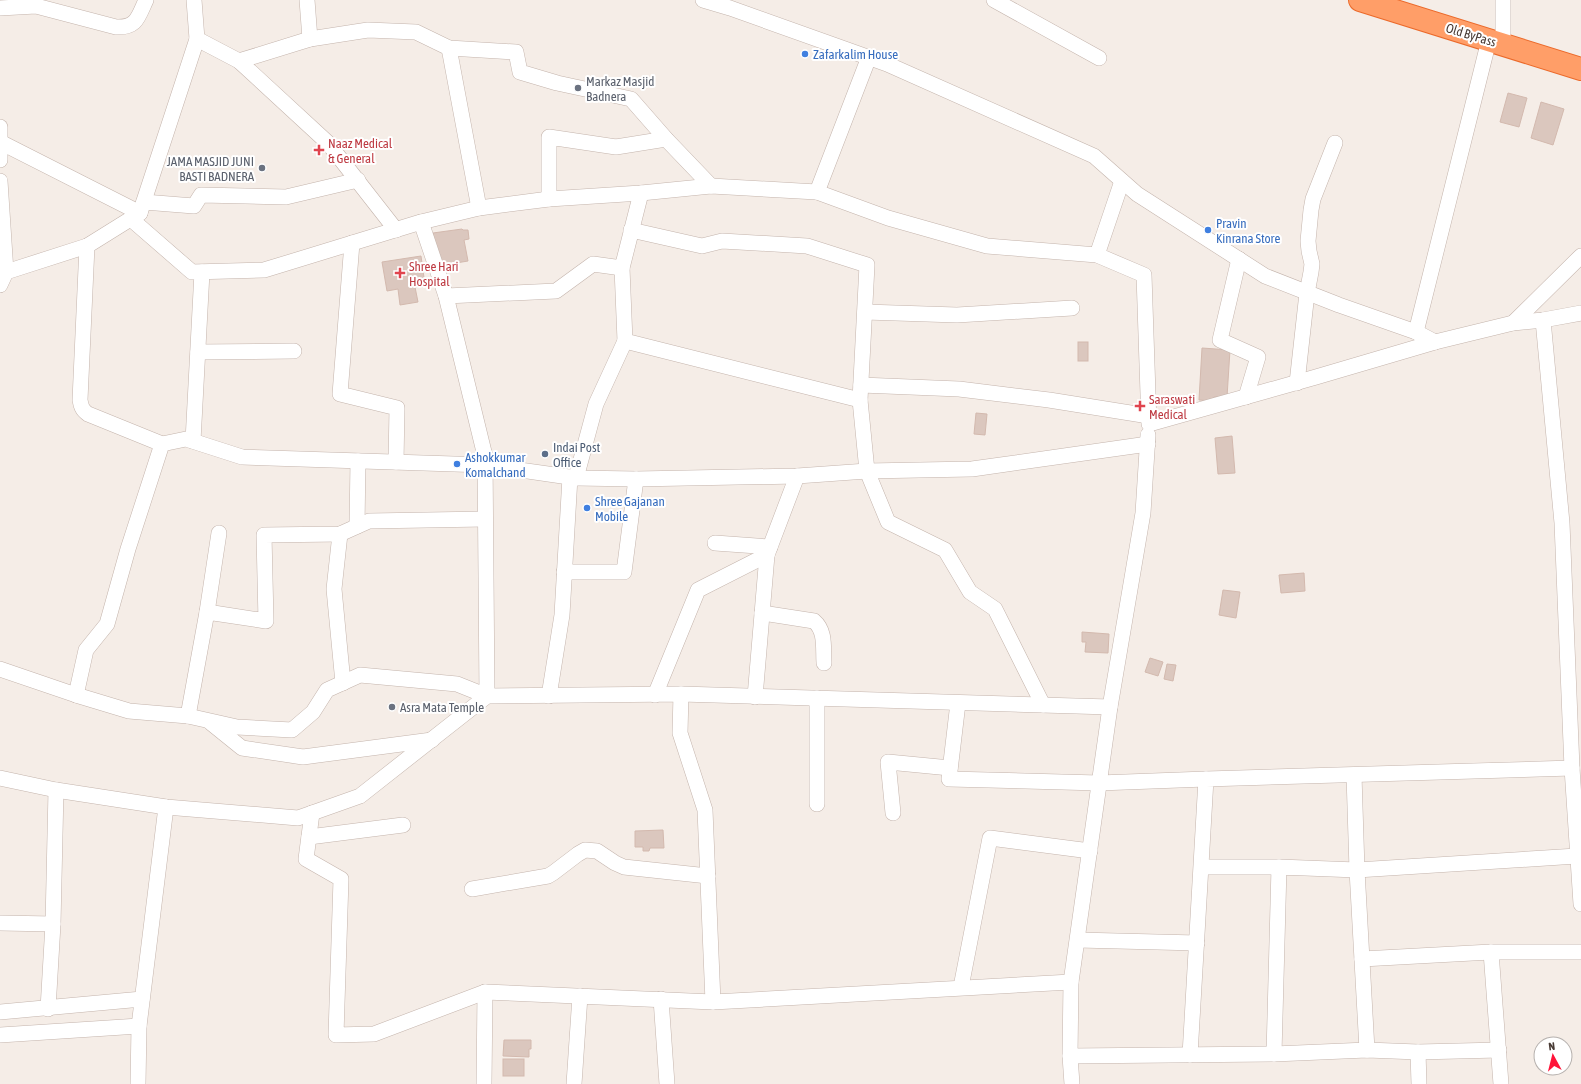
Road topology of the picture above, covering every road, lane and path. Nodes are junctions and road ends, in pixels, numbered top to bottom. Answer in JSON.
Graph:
{"nodes":[{"id":1,"x":146,"y":0,"type":"edge"},
{"id":2,"x":194,"y":0,"type":"edge"},
{"id":3,"x":306,"y":0,"type":"edge"},
{"id":4,"x":703,"y":0,"type":"edge"},
{"id":5,"x":994,"y":0,"type":"edge"},
{"id":6,"x":1360,"y":0,"type":"edge"},
{"id":7,"x":1503,"y":0,"type":"edge"},
{"id":8,"x":1400,"y":6,"type":"edge"},
{"id":9,"x":0,"y":8,"type":"edge"},
{"id":10,"x":197,"y":39,"type":"junction"},
{"id":11,"x":310,"y":39,"type":"junction"},
{"id":12,"x":1496,"y":42,"type":"junction"},
{"id":13,"x":449,"y":48,"type":"junction"},
{"id":14,"x":869,"y":57,"type":"junction"},
{"id":15,"x":1099,"y":58,"type":"dead end"},
{"id":16,"x":238,"y":61,"type":"junction"},
{"id":17,"x":1581,"y":69,"type":"edge"},
{"id":18,"x":0,"y":127,"type":"edge"},
{"id":19,"x":666,"y":139,"type":"junction"},
{"id":20,"x":0,"y":142,"type":"edge"},
{"id":21,"x":1335,"y":143,"type":"dead end"},
{"id":22,"x":0,"y":160,"type":"edge"},
{"id":23,"x":358,"y":180,"type":"junction"},
{"id":24,"x":0,"y":181,"type":"edge"},
{"id":25,"x":1122,"y":181,"type":"junction"},
{"id":26,"x":712,"y":186,"type":"junction"},
{"id":27,"x":817,"y":192,"type":"junction"},
{"id":28,"x":641,"y":194,"type":"junction"},
{"id":29,"x":549,"y":199,"type":"junction"},
{"id":30,"x":479,"y":208,"type":"junction"},
{"id":31,"x":138,"y":211,"type":"junction"},
{"id":32,"x":421,"y":222,"type":"junction"},
{"id":33,"x":396,"y":230,"type":"junction"},
{"id":34,"x":631,"y":230,"type":"junction"},
{"id":35,"x":352,"y":243,"type":"junction"},
{"id":36,"x":87,"y":246,"type":"junction"},
{"id":37,"x":1097,"y":255,"type":"junction"},
{"id":38,"x":1581,"y":256,"type":"edge"},
{"id":39,"x":1239,"y":259,"type":"junction"},
{"id":40,"x":622,"y":268,"type":"junction"},
{"id":41,"x":202,"y":272,"type":"junction"},
{"id":42,"x":3,"y":278,"type":"edge"},
{"id":43,"x":1307,"y":292,"type":"junction"},
{"id":44,"x":446,"y":296,"type":"junction"},
{"id":45,"x":1072,"y":308,"type":"dead end"},
{"id":46,"x":865,"y":312,"type":"junction"},
{"id":47,"x":1581,"y":313,"type":"edge"},
{"id":48,"x":1542,"y":320,"type":"junction"},
{"id":49,"x":1513,"y":323,"type":"junction"},
{"id":50,"x":1416,"y":332,"type":"junction"},
{"id":51,"x":625,"y":341,"type":"junction"},
{"id":52,"x":1435,"y":342,"type":"junction"},
{"id":53,"x":294,"y":351,"type":"dead end"},
{"id":54,"x":198,"y":352,"type":"junction"},
{"id":55,"x":1297,"y":383,"type":"junction"},
{"id":56,"x":861,"y":385,"type":"junction"},
{"id":57,"x":1246,"y":397,"type":"junction"},
{"id":58,"x":860,"y":400,"type":"junction"},
{"id":59,"x":1149,"y":420,"type":"junction"},
{"id":60,"x":193,"y":442,"type":"junction"},
{"id":61,"x":162,"y":444,"type":"junction"},
{"id":62,"x":1148,"y":444,"type":"junction"},
{"id":63,"x":358,"y":461,"type":"junction"},
{"id":64,"x":396,"y":462,"type":"junction"},
{"id":65,"x":485,"y":465,"type":"junction"},
{"id":66,"x":867,"y":471,"type":"junction"},
{"id":67,"x":797,"y":476,"type":"junction"},
{"id":68,"x":573,"y":477,"type":"junction"},
{"id":69,"x":636,"y":479,"type":"junction"},
{"id":70,"x":485,"y":519,"type":"junction"},
{"id":71,"x":357,"y":526,"type":"junction"},
{"id":72,"x":219,"y":533,"type":"dead end"},
{"id":73,"x":340,"y":534,"type":"junction"},
{"id":74,"x":715,"y":543,"type":"dead end"},
{"id":75,"x":769,"y":551,"type":"junction"},
{"id":76,"x":564,"y":572,"type":"junction"},
{"id":77,"x":207,"y":612,"type":"junction"},
{"id":78,"x":762,"y":613,"type":"junction"},
{"id":79,"x":824,"y":663,"type":"dead end"},
{"id":80,"x":0,"y":669,"type":"edge"},
{"id":81,"x":343,"y":683,"type":"junction"},
{"id":82,"x":681,"y":694,"type":"junction"},
{"id":83,"x":76,"y":695,"type":"junction"},
{"id":84,"x":654,"y":695,"type":"junction"},
{"id":85,"x":487,"y":696,"type":"junction"},
{"id":86,"x":550,"y":696,"type":"junction"},
{"id":87,"x":755,"y":696,"type":"junction"},
{"id":88,"x":817,"y":698,"type":"junction"},
{"id":89,"x":958,"y":703,"type":"junction"},
{"id":90,"x":1043,"y":705,"type":"junction"},
{"id":91,"x":1110,"y":707,"type":"junction"},
{"id":92,"x":188,"y":716,"type":"junction"},
{"id":93,"x":208,"y":721,"type":"junction"},
{"id":94,"x":433,"y":740,"type":"junction"},
{"id":95,"x":950,"y":768,"type":"junction"},
{"id":96,"x":1575,"y":773,"type":"edge"},
{"id":97,"x":1354,"y":775,"type":"junction"},
{"id":98,"x":0,"y":778,"type":"edge"},
{"id":99,"x":1206,"y":779,"type":"junction"},
{"id":100,"x":1099,"y":783,"type":"junction"},
{"id":101,"x":56,"y":790,"type":"junction"},
{"id":102,"x":817,"y":804,"type":"dead end"},
{"id":103,"x":166,"y":807,"type":"junction"},
{"id":104,"x":312,"y":813,"type":"junction"},
{"id":105,"x":893,"y":813,"type":"dead end"},
{"id":106,"x":403,"y":825,"type":"dead end"},
{"id":107,"x":309,"y":837,"type":"junction"},
{"id":108,"x":1090,"y":851,"type":"junction"},
{"id":109,"x":1577,"y":856,"type":"junction"},
{"id":110,"x":1202,"y":867,"type":"junction"},
{"id":111,"x":1279,"y":867,"type":"junction"},
{"id":112,"x":1357,"y":870,"type":"junction"},
{"id":113,"x":708,"y":876,"type":"junction"},
{"id":114,"x":472,"y":889,"type":"dead end"},
{"id":115,"x":1581,"y":904,"type":"edge"},
{"id":116,"x":0,"y":923,"type":"edge"},
{"id":117,"x":53,"y":924,"type":"junction"},
{"id":118,"x":1078,"y":940,"type":"junction"},
{"id":119,"x":1197,"y":943,"type":"junction"},
{"id":120,"x":1491,"y":952,"type":"junction"},
{"id":121,"x":1581,"y":952,"type":"edge"},
{"id":122,"x":1362,"y":959,"type":"junction"},
{"id":123,"x":1071,"y":982,"type":"junction"},
{"id":124,"x":961,"y":987,"type":"junction"},
{"id":125,"x":485,"y":992,"type":"junction"},
{"id":126,"x":580,"y":996,"type":"junction"},
{"id":127,"x":142,"y":999,"type":"junction"},
{"id":128,"x":661,"y":999,"type":"junction"},
{"id":129,"x":713,"y":1002,"type":"junction"},
{"id":130,"x":48,"y":1009,"type":"junction"},
{"id":131,"x":0,"y":1012,"type":"edge"},
{"id":132,"x":139,"y":1026,"type":"junction"},
{"id":133,"x":0,"y":1035,"type":"edge"},
{"id":134,"x":1367,"y":1050,"type":"junction"},
{"id":135,"x":1499,"y":1050,"type":"junction"},
{"id":136,"x":1418,"y":1052,"type":"junction"},
{"id":137,"x":1274,"y":1054,"type":"junction"},
{"id":138,"x":1190,"y":1055,"type":"junction"},
{"id":139,"x":1070,"y":1056,"type":"junction"},
{"id":140,"x":138,"y":1084,"type":"edge"},
{"id":141,"x":484,"y":1084,"type":"edge"},
{"id":142,"x":574,"y":1084,"type":"edge"},
{"id":143,"x":667,"y":1084,"type":"edge"},
{"id":144,"x":1072,"y":1084,"type":"edge"},
{"id":145,"x":1419,"y":1084,"type":"edge"},
{"id":146,"x":1501,"y":1084,"type":"edge"}],
"edges":[{"from":1,"to":9,"type":"street"},
{"from":2,"to":10,"type":"street"},
{"from":3,"to":11,"type":"street"},
{"from":4,"to":14,"type":"street"},
{"from":5,"to":15,"type":"street"},
{"from":6,"to":8,"type":"highway","name":"Old ByPass"},
{"from":7,"to":12,"type":"street"},
{"from":8,"to":12,"type":"highway","name":"Old ByPass"},
{"from":10,"to":16,"type":"street"},
{"from":10,"to":31,"type":"street"},
{"from":11,"to":13,"type":"street"},
{"from":11,"to":16,"type":"street"},
{"from":12,"to":17,"type":"highway","name":"Old ByPass"},
{"from":12,"to":50,"type":"street"},
{"from":13,"to":19,"type":"street"},
{"from":13,"to":30,"type":"street"},
{"from":14,"to":25,"type":"street"},
{"from":14,"to":27,"type":"street"},
{"from":16,"to":23,"type":"street"},
{"from":18,"to":20,"type":"street"},
{"from":19,"to":26,"type":"street"},
{"from":19,"to":29,"type":"street"},
{"from":20,"to":22,"type":"street"},
{"from":20,"to":31,"type":"street"},
{"from":21,"to":43,"type":"street"},
{"from":23,"to":31,"type":"street"},
{"from":23,"to":33,"type":"street"},
{"from":24,"to":42,"type":"street"},
{"from":25,"to":37,"type":"street"},
{"from":25,"to":39,"type":"street"},
{"from":26,"to":27,"type":"street"},
{"from":26,"to":28,"type":"street"},
{"from":27,"to":37,"type":"street"},
{"from":28,"to":29,"type":"street"},
{"from":28,"to":34,"type":"street"},
{"from":29,"to":30,"type":"street"},
{"from":30,"to":32,"type":"street"},
{"from":31,"to":36,"type":"street"},
{"from":31,"to":41,"type":"street"},
{"from":32,"to":33,"type":"street"},
{"from":32,"to":44,"type":"street"},
{"from":33,"to":35,"type":"street"},
{"from":34,"to":40,"type":"street"},
{"from":34,"to":46,"type":"street"},
{"from":35,"to":41,"type":"street"},
{"from":35,"to":64,"type":"street"},
{"from":36,"to":42,"type":"street"},
{"from":36,"to":61,"type":"street"},
{"from":37,"to":59,"type":"street"},
{"from":38,"to":49,"type":"street"},
{"from":39,"to":43,"type":"street"},
{"from":39,"to":57,"type":"street"},
{"from":40,"to":44,"type":"street"},
{"from":40,"to":51,"type":"street"},
{"from":41,"to":54,"type":"street"},
{"from":43,"to":50,"type":"street"},
{"from":43,"to":55,"type":"street"},
{"from":44,"to":65,"type":"street"},
{"from":45,"to":46,"type":"street"},
{"from":46,"to":56,"type":"street"},
{"from":47,"to":48,"type":"street"},
{"from":48,"to":49,"type":"street"},
{"from":48,"to":96,"type":"street"},
{"from":49,"to":52,"type":"street"},
{"from":50,"to":52,"type":"street"},
{"from":51,"to":58,"type":"street"},
{"from":51,"to":68,"type":"street"},
{"from":52,"to":55,"type":"street"},
{"from":53,"to":54,"type":"street"},
{"from":54,"to":60,"type":"street"},
{"from":55,"to":57,"type":"street"},
{"from":56,"to":58,"type":"street"},
{"from":56,"to":59,"type":"street"},
{"from":57,"to":59,"type":"street"},
{"from":58,"to":66,"type":"street"},
{"from":59,"to":62,"type":"street"},
{"from":60,"to":61,"type":"street"},
{"from":60,"to":63,"type":"street"},
{"from":61,"to":83,"type":"street"},
{"from":62,"to":66,"type":"street"},
{"from":62,"to":91,"type":"street"},
{"from":63,"to":64,"type":"street"},
{"from":63,"to":71,"type":"street"},
{"from":64,"to":65,"type":"street"},
{"from":65,"to":68,"type":"street"},
{"from":65,"to":70,"type":"street"},
{"from":66,"to":67,"type":"street"},
{"from":66,"to":90,"type":"street"},
{"from":67,"to":69,"type":"street"},
{"from":67,"to":75,"type":"street"},
{"from":68,"to":69,"type":"street"},
{"from":68,"to":76,"type":"street"},
{"from":69,"to":76,"type":"street"},
{"from":70,"to":71,"type":"street"},
{"from":70,"to":85,"type":"street"},
{"from":71,"to":73,"type":"street"},
{"from":72,"to":77,"type":"street"},
{"from":73,"to":77,"type":"street"},
{"from":73,"to":81,"type":"street"},
{"from":74,"to":75,"type":"street"},
{"from":75,"to":78,"type":"street"},
{"from":75,"to":84,"type":"street"},
{"from":76,"to":86,"type":"street"},
{"from":77,"to":92,"type":"street"},
{"from":78,"to":79,"type":"street"},
{"from":78,"to":87,"type":"street"},
{"from":80,"to":83,"type":"street"},
{"from":81,"to":85,"type":"street"},
{"from":81,"to":93,"type":"street"},
{"from":82,"to":84,"type":"street"},
{"from":82,"to":87,"type":"street"},
{"from":82,"to":113,"type":"street"},
{"from":83,"to":92,"type":"street"},
{"from":84,"to":86,"type":"street"},
{"from":85,"to":86,"type":"street"},
{"from":85,"to":94,"type":"street"},
{"from":87,"to":88,"type":"street"},
{"from":88,"to":89,"type":"street"},
{"from":88,"to":102,"type":"street"},
{"from":89,"to":90,"type":"street"},
{"from":89,"to":95,"type":"street"},
{"from":90,"to":91,"type":"street"},
{"from":91,"to":100,"type":"street"},
{"from":92,"to":93,"type":"street"},
{"from":93,"to":94,"type":"street"},
{"from":94,"to":104,"type":"street"},
{"from":95,"to":100,"type":"street"},
{"from":95,"to":105,"type":"street"},
{"from":96,"to":97,"type":"street"},
{"from":96,"to":109,"type":"street"},
{"from":97,"to":99,"type":"street"},
{"from":97,"to":112,"type":"street"},
{"from":98,"to":101,"type":"street"},
{"from":99,"to":100,"type":"street"},
{"from":99,"to":110,"type":"street"},
{"from":100,"to":108,"type":"street"},
{"from":101,"to":103,"type":"street"},
{"from":101,"to":117,"type":"street"},
{"from":103,"to":104,"type":"street"},
{"from":103,"to":127,"type":"street"},
{"from":104,"to":107,"type":"street"},
{"from":106,"to":107,"type":"street"},
{"from":107,"to":125,"type":"street"},
{"from":108,"to":118,"type":"street"},
{"from":108,"to":124,"type":"street"},
{"from":109,"to":112,"type":"street"},
{"from":109,"to":115,"type":"street"},
{"from":110,"to":111,"type":"street"},
{"from":110,"to":119,"type":"street"},
{"from":111,"to":112,"type":"street"},
{"from":111,"to":137,"type":"street"},
{"from":112,"to":122,"type":"street"},
{"from":113,"to":114,"type":"street"},
{"from":113,"to":129,"type":"street"},
{"from":116,"to":117,"type":"street"},
{"from":117,"to":130,"type":"street"},
{"from":118,"to":119,"type":"street"},
{"from":118,"to":123,"type":"street"},
{"from":119,"to":138,"type":"street"},
{"from":120,"to":121,"type":"street"},
{"from":120,"to":122,"type":"street"},
{"from":120,"to":135,"type":"street"},
{"from":122,"to":134,"type":"street"},
{"from":123,"to":124,"type":"street"},
{"from":123,"to":139,"type":"street"},
{"from":124,"to":129,"type":"street"},
{"from":125,"to":126,"type":"street"},
{"from":125,"to":141,"type":"street"},
{"from":126,"to":128,"type":"street"},
{"from":126,"to":142,"type":"street"},
{"from":127,"to":130,"type":"street"},
{"from":127,"to":132,"type":"street"},
{"from":128,"to":129,"type":"street"},
{"from":128,"to":143,"type":"street"},
{"from":130,"to":131,"type":"street"},
{"from":132,"to":133,"type":"street"},
{"from":132,"to":140,"type":"street"},
{"from":134,"to":136,"type":"street"},
{"from":134,"to":137,"type":"street"},
{"from":135,"to":136,"type":"street"},
{"from":135,"to":146,"type":"street"},
{"from":136,"to":145,"type":"street"},
{"from":137,"to":138,"type":"street"},
{"from":138,"to":139,"type":"street"},
{"from":139,"to":144,"type":"street"}]}
